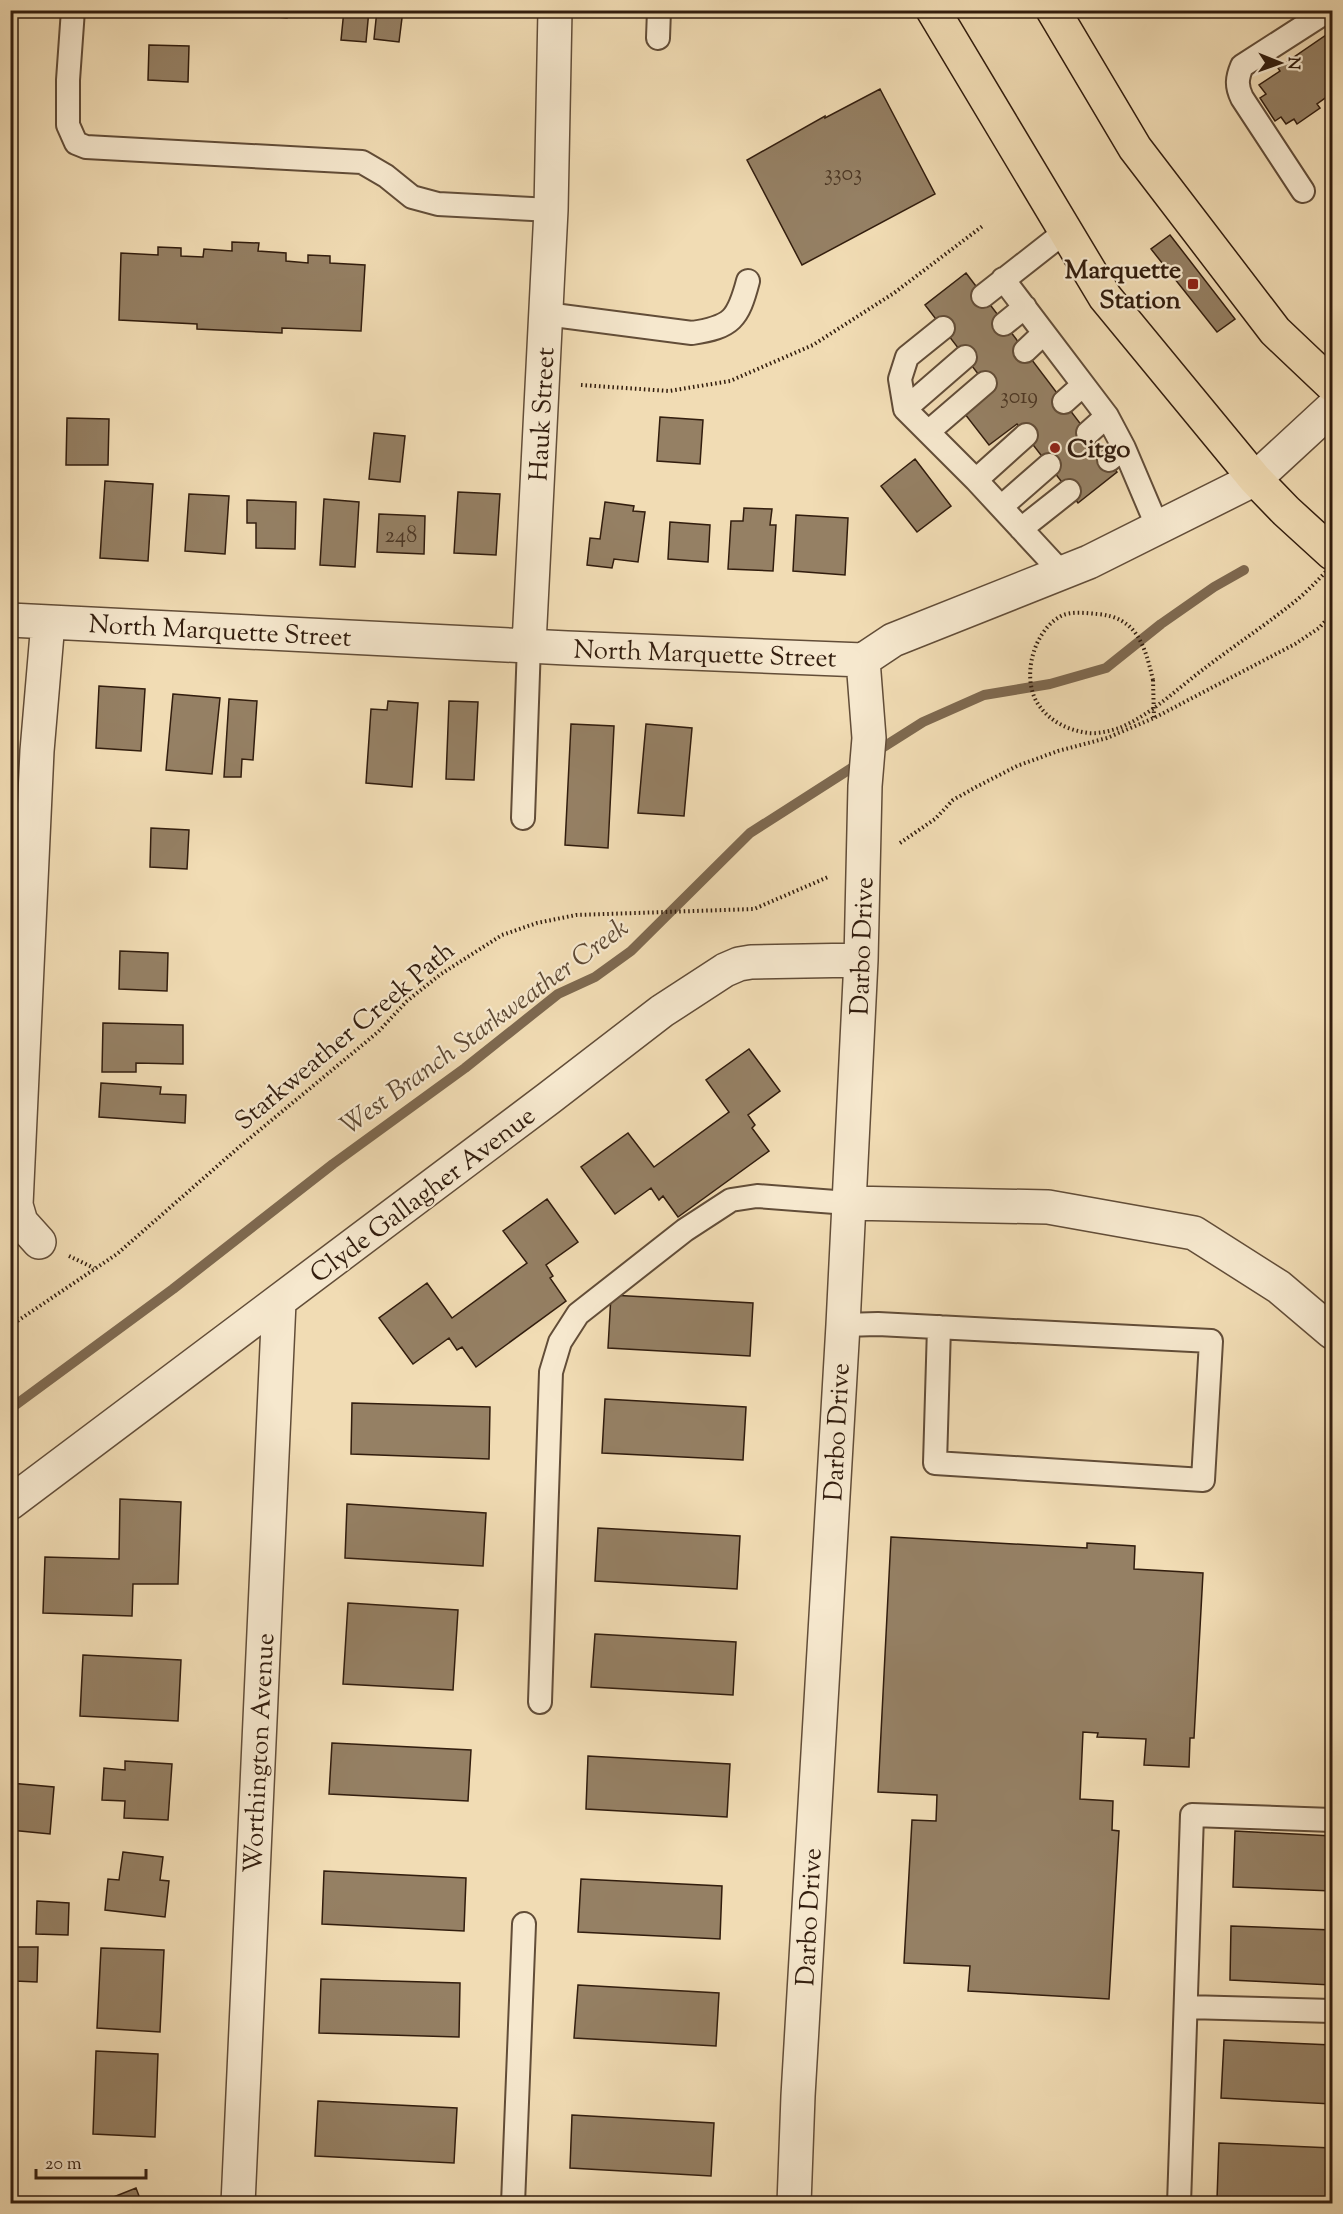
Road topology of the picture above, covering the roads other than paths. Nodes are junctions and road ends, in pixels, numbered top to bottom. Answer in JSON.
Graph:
{"nodes":[{"id":1,"x":73,"y":10,"type":"edge"},
{"id":2,"x":555,"y":10,"type":"edge"},
{"id":3,"x":659,"y":10,"type":"edge"},
{"id":4,"x":933,"y":10,"type":"edge"},
{"id":5,"x":1053,"y":10,"type":"edge"},
{"id":6,"x":1329,"y":10,"type":"edge"},
{"id":7,"x":658,"y":38,"type":"dead end"},
{"id":8,"x":1303,"y":191,"type":"dead end"},
{"id":9,"x":551,"y":210,"type":"junction"},
{"id":10,"x":1066,"y":231,"type":"junction"},
{"id":11,"x":1003,"y":279,"type":"junction"},
{"id":12,"x":747,"y":281,"type":"dead end"},
{"id":13,"x":983,"y":296,"type":"dead end"},
{"id":14,"x":1025,"y":307,"type":"junction"},
{"id":15,"x":546,"y":314,"type":"junction"},
{"id":16,"x":1004,"y":324,"type":"dead end"},
{"id":17,"x":943,"y":328,"type":"dead end"},
{"id":18,"x":1044,"y":333,"type":"junction"},
{"id":19,"x":1025,"y":351,"type":"dead end"},
{"id":20,"x":965,"y":357,"type":"dead end"},
{"id":21,"x":985,"y":383,"type":"dead end"},
{"id":22,"x":1332,"y":385,"type":"edge"},
{"id":23,"x":1083,"y":386,"type":"junction"},
{"id":24,"x":1064,"y":402,"type":"dead end"},
{"id":25,"x":1332,"y":408,"type":"edge"},
{"id":26,"x":905,"y":409,"type":"junction"},
{"id":27,"x":1107,"y":416,"type":"junction"},
{"id":28,"x":928,"y":432,"type":"junction"},
{"id":29,"x":1088,"y":433,"type":"dead end"},
{"id":30,"x":1026,"y":435,"type":"dead end"},
{"id":31,"x":1049,"y":465,"type":"dead end"},
{"id":32,"x":976,"y":480,"type":"junction"},
{"id":33,"x":1255,"y":480,"type":"junction"},
{"id":34,"x":1069,"y":491,"type":"dead end"},
{"id":35,"x":1000,"y":507,"type":"junction"},
{"id":36,"x":1158,"y":528,"type":"junction"},
{"id":37,"x":1022,"y":529,"type":"junction"},
{"id":38,"x":1332,"y":553,"type":"edge"},
{"id":39,"x":1062,"y":573,"type":"junction"},
{"id":40,"x":10,"y":620,"type":"edge"},
{"id":41,"x":48,"y":622,"type":"junction"},
{"id":42,"x":529,"y":644,"type":"junction"},
{"id":43,"x":863,"y":660,"type":"junction"},
{"id":44,"x":523,"y":818,"type":"dead end"},
{"id":45,"x":861,"y":960,"type":"junction"},
{"id":46,"x":848,"y":1203,"type":"junction"},
{"id":47,"x":39,"y":1242,"type":"dead end"},
{"id":48,"x":279,"y":1302,"type":"junction"},
{"id":49,"x":843,"y":1325,"type":"junction"},
{"id":50,"x":939,"y":1327,"type":"junction"},
{"id":51,"x":1332,"y":1332,"type":"edge"},
{"id":52,"x":10,"y":1503,"type":"edge"},
{"id":53,"x":540,"y":1702,"type":"dead end"},
{"id":54,"x":1332,"y":1820,"type":"edge"},
{"id":55,"x":524,"y":1924,"type":"dead end"},
{"id":56,"x":1186,"y":2007,"type":"junction"},
{"id":57,"x":1332,"y":2011,"type":"edge"},
{"id":58,"x":238,"y":2204,"type":"edge"},
{"id":59,"x":513,"y":2204,"type":"edge"},
{"id":60,"x":794,"y":2204,"type":"edge"},
{"id":61,"x":1179,"y":2204,"type":"edge"}],
"edges":[{"from":1,"to":9,"type":"lane"},
{"from":2,"to":9,"type":"street","name":"Hauk Street"},
{"from":3,"to":7,"type":"lane"},
{"from":4,"to":10,"type":"main road"},
{"from":5,"to":22,"type":"main road"},
{"from":6,"to":8,"type":"lane"},
{"from":9,"to":15,"type":"street","name":"Hauk Street"},
{"from":10,"to":11,"type":"lane"},
{"from":10,"to":33,"type":"main road"},
{"from":11,"to":13,"type":"lane"},
{"from":11,"to":14,"type":"lane"},
{"from":12,"to":15,"type":"lane"},
{"from":14,"to":16,"type":"lane"},
{"from":14,"to":18,"type":"lane"},
{"from":15,"to":42,"type":"street","name":"Hauk Street"},
{"from":17,"to":26,"type":"lane"},
{"from":18,"to":19,"type":"lane"},
{"from":18,"to":23,"type":"lane"},
{"from":20,"to":26,"type":"lane"},
{"from":21,"to":28,"type":"lane"},
{"from":23,"to":24,"type":"lane"},
{"from":23,"to":27,"type":"lane"},
{"from":25,"to":33,"type":"street","name":"North Marquette Street"},
{"from":26,"to":28,"type":"lane"},
{"from":27,"to":29,"type":"lane"},
{"from":27,"to":36,"type":"lane"},
{"from":28,"to":32,"type":"lane"},
{"from":30,"to":32,"type":"lane"},
{"from":31,"to":35,"type":"lane"},
{"from":32,"to":35,"type":"lane"},
{"from":33,"to":36,"type":"street","name":"North Marquette Street"},
{"from":33,"to":38,"type":"main road"},
{"from":34,"to":37,"type":"lane"},
{"from":35,"to":37,"type":"lane"},
{"from":36,"to":39,"type":"street","name":"North Marquette Street"},
{"from":37,"to":39,"type":"lane"},
{"from":39,"to":43,"type":"street","name":"North Marquette Street"},
{"from":40,"to":41,"type":"street","name":"North Marquette Street"},
{"from":41,"to":42,"type":"street","name":"North Marquette Street"},
{"from":41,"to":47,"type":"street"},
{"from":42,"to":43,"type":"street","name":"North Marquette Street"},
{"from":42,"to":44,"type":"lane","name":"Hauk Street"},
{"from":43,"to":45,"type":"street","name":"Darbo Drive"},
{"from":45,"to":46,"type":"street","name":"Darbo Drive"},
{"from":45,"to":48,"type":"street","name":"Clyde Gallagher Avenue"},
{"from":46,"to":49,"type":"street","name":"Darbo Drive"},
{"from":46,"to":51,"type":"street"},
{"from":46,"to":53,"type":"lane"},
{"from":48,"to":52,"type":"street","name":"Clyde Gallagher Avenue"},
{"from":48,"to":58,"type":"street","name":"Worthington Avenue"},
{"from":49,"to":50,"type":"lane"},
{"from":49,"to":60,"type":"street","name":"Darbo Drive"},
{"from":50,"to":50,"type":"lane"},
{"from":54,"to":56,"type":"lane"},
{"from":55,"to":59,"type":"lane"},
{"from":56,"to":57,"type":"lane"},
{"from":56,"to":61,"type":"lane"}]}
